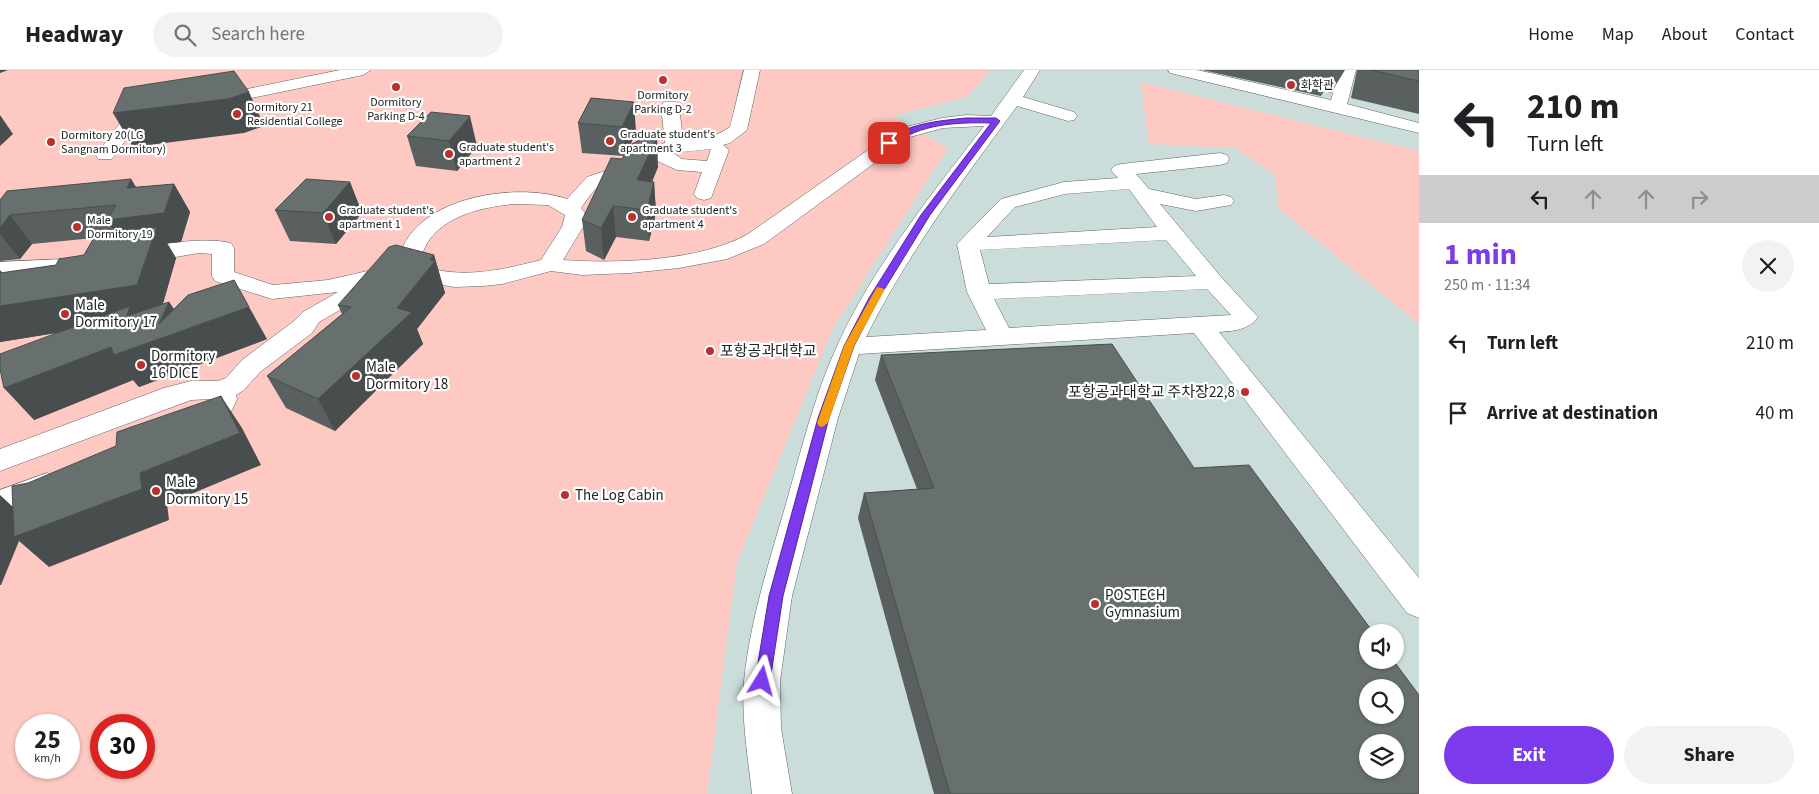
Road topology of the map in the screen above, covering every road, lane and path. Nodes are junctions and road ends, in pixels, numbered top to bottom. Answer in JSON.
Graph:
{"nodes":[{"id":1,"x":363,"y":70,"type":"edge"},
{"id":2,"x":752,"y":70,"type":"edge"},
{"id":3,"x":1032,"y":70,"type":"edge"},
{"id":4,"x":1176,"y":70,"type":"edge"},
{"id":5,"x":1348,"y":70,"type":"edge"},
{"id":6,"x":1013,"y":98,"type":"junction"},
{"id":7,"x":198,"y":104,"type":"edge"},
{"id":8,"x":670,"y":106,"type":"dead end"},
{"id":9,"x":1338,"y":107,"type":"junction"},
{"id":10,"x":169,"y":109,"type":"edge"},
{"id":11,"x":1068,"y":116,"type":"dead end"},
{"id":12,"x":996,"y":121,"type":"junction"},
{"id":13,"x":1419,"y":128,"type":"edge"},
{"id":14,"x":724,"y":139,"type":"junction"},
{"id":15,"x":666,"y":149,"type":"junction"},
{"id":16,"x":105,"y":155,"type":"dead end"},
{"id":17,"x":1220,"y":159,"type":"dead end"},
{"id":18,"x":714,"y":167,"type":"junction"},
{"id":19,"x":1138,"y":189,"type":"junction"},
{"id":20,"x":704,"y":194,"type":"dead end"},
{"id":21,"x":1224,"y":201,"type":"dead end"},
{"id":22,"x":571,"y":208,"type":"junction"},
{"id":23,"x":1172,"y":233,"type":"junction"},
{"id":24,"x":968,"y":244,"type":"junction"},
{"id":25,"x":114,"y":259,"type":"edge"},
{"id":26,"x":87,"y":263,"type":"edge"},
{"id":27,"x":551,"y":264,"type":"junction"},
{"id":28,"x":409,"y":268,"type":"junction"},
{"id":29,"x":0,"y":269,"type":"edge"},
{"id":30,"x":353,"y":282,"type":"junction"},
{"id":31,"x":1213,"y":282,"type":"junction"},
{"id":32,"x":979,"y":292,"type":"junction"},
{"id":33,"x":1200,"y":325,"type":"junction"},
{"id":34,"x":1001,"y":336,"type":"junction"},
{"id":35,"x":849,"y":346,"type":"junction"},
{"id":36,"x":221,"y":391,"type":"junction"},
{"id":37,"x":178,"y":436,"type":"edge"},
{"id":38,"x":0,"y":460,"type":"edge"},
{"id":39,"x":68,"y":477,"type":"edge"},
{"id":40,"x":0,"y":502,"type":"edge"},
{"id":41,"x":1419,"y":603,"type":"edge"},
{"id":42,"x":772,"y":794,"type":"edge"}],
"edges":[{"from":1,"to":7,"type":"street"},
{"from":2,"to":14,"type":"street"},
{"from":3,"to":6,"type":"street"},
{"from":4,"to":9,"type":"street"},
{"from":5,"to":9,"type":"street"},
{"from":6,"to":11,"type":"street"},
{"from":6,"to":12,"type":"street"},
{"from":8,"to":15,"type":"street"},
{"from":9,"to":13,"type":"street"},
{"from":10,"to":16,"type":"street"},
{"from":12,"to":27,"type":"street"},
{"from":12,"to":35,"type":"street"},
{"from":14,"to":15,"type":"street"},
{"from":14,"to":18,"type":"street"},
{"from":15,"to":18,"type":"street"},
{"from":15,"to":22,"type":"street"},
{"from":17,"to":19,"type":"street"},
{"from":18,"to":20,"type":"street"},
{"from":19,"to":21,"type":"street"},
{"from":19,"to":23,"type":"street"},
{"from":19,"to":24,"type":"street"},
{"from":22,"to":27,"type":"street"},
{"from":22,"to":28,"type":"street"},
{"from":23,"to":24,"type":"street"},
{"from":23,"to":31,"type":"street"},
{"from":24,"to":32,"type":"street"},
{"from":25,"to":30,"type":"street"},
{"from":26,"to":29,"type":"street"},
{"from":27,"to":28,"type":"street"},
{"from":28,"to":30,"type":"street"},
{"from":30,"to":36,"type":"street"},
{"from":31,"to":32,"type":"street"},
{"from":31,"to":33,"type":"street"},
{"from":32,"to":34,"type":"street"},
{"from":33,"to":34,"type":"street"},
{"from":33,"to":41,"type":"street"},
{"from":34,"to":35,"type":"street"},
{"from":35,"to":42,"type":"street"},
{"from":36,"to":37,"type":"street"},
{"from":36,"to":38,"type":"street"},
{"from":39,"to":40,"type":"street"}]}
